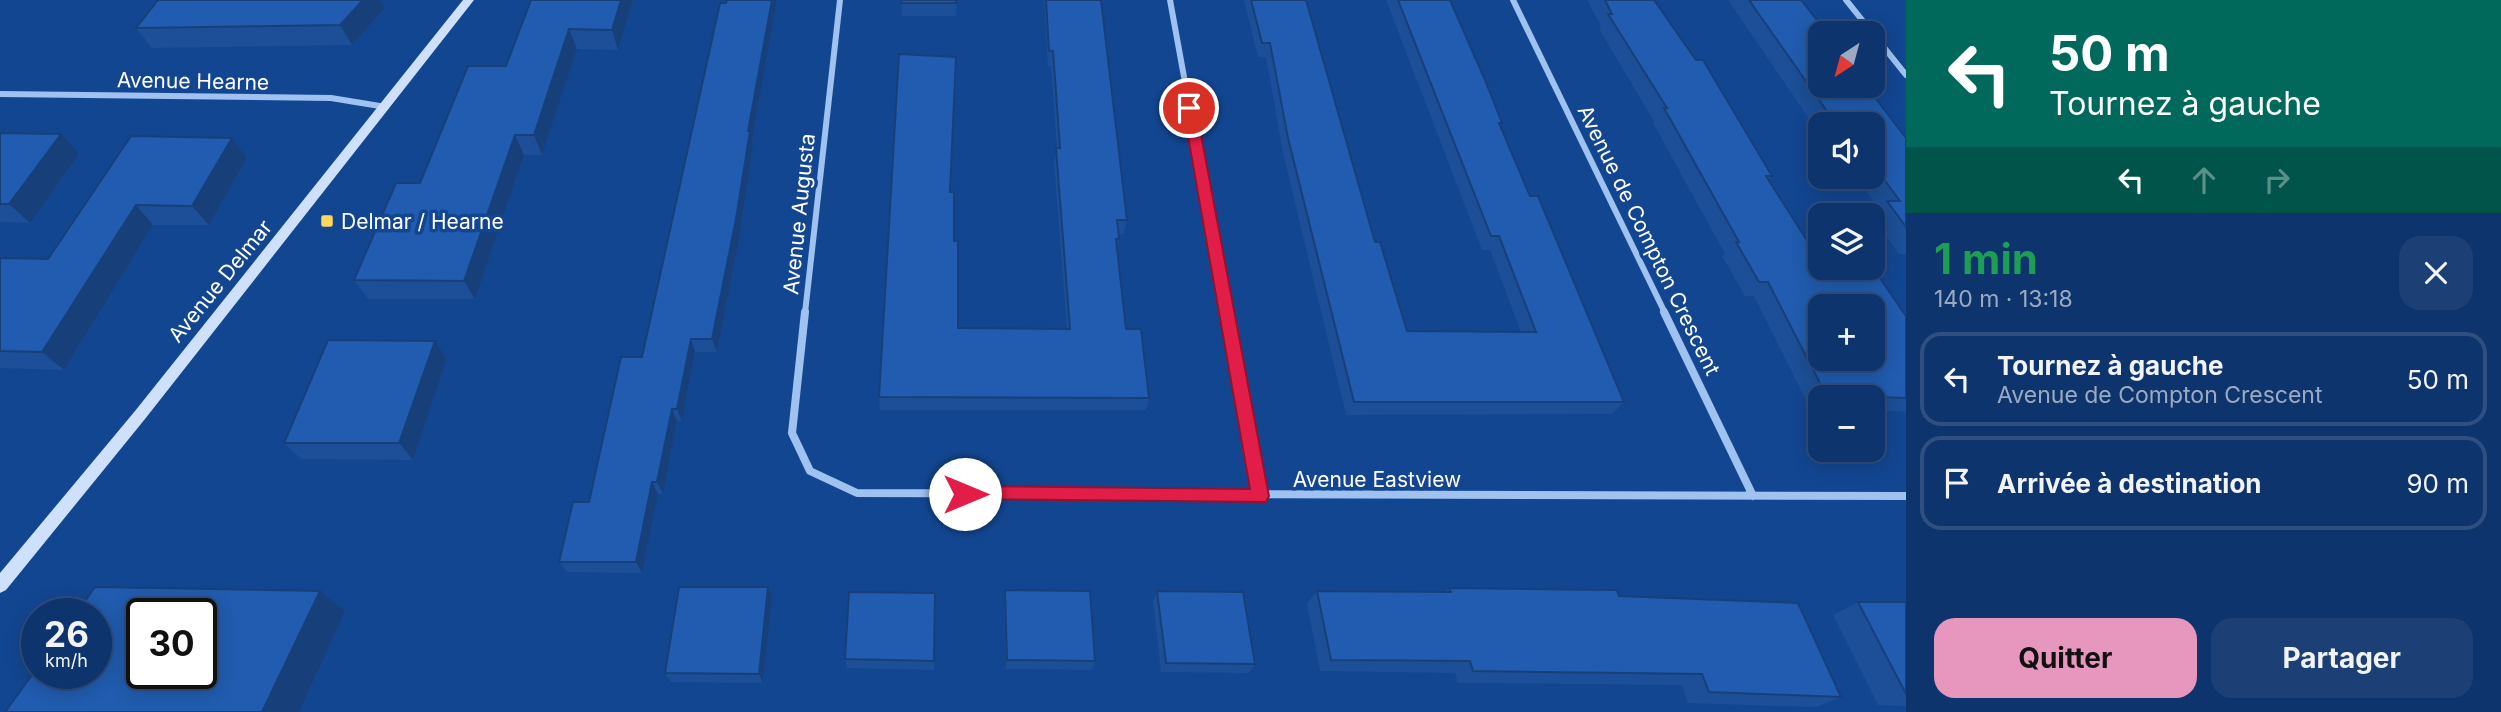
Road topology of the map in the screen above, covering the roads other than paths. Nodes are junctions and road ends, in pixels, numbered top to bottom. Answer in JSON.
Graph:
{"nodes":[{"id":1,"x":469,"y":0,"type":"edge"},
{"id":2,"x":840,"y":0,"type":"edge"},
{"id":3,"x":1170,"y":0,"type":"edge"},
{"id":4,"x":1513,"y":0,"type":"edge"},
{"id":5,"x":1846,"y":0,"type":"edge"},
{"id":6,"x":1906,"y":75,"type":"edge"},
{"id":7,"x":0,"y":94,"type":"edge"},
{"id":8,"x":386,"y":107,"type":"junction"},
{"id":9,"x":792,"y":433,"type":"joint"},
{"id":10,"x":1260,"y":496,"type":"junction"},
{"id":11,"x":1753,"y":496,"type":"junction"},
{"id":12,"x":1906,"y":496,"type":"edge"},
{"id":13,"x":0,"y":585,"type":"edge"}],
"edges":[{"from":1,"to":8,"type":"street","name":"Avenue Delmar"},
{"from":2,"to":9,"type":"street","name":"Avenue Augusta"},
{"from":3,"to":10,"type":"street"},
{"from":4,"to":11,"type":"street","name":"Avenue de Compton Crescent"},
{"from":5,"to":6,"type":"street"},
{"from":7,"to":8,"type":"street","name":"Avenue Hearne"},
{"from":8,"to":13,"type":"street","name":"Avenue Delmar"},
{"from":9,"to":10,"type":"street","name":"Avenue Eastview"},
{"from":10,"to":11,"type":"street","name":"Avenue Eastview"},
{"from":11,"to":12,"type":"street","name":"Avenue Eastview"}]}
